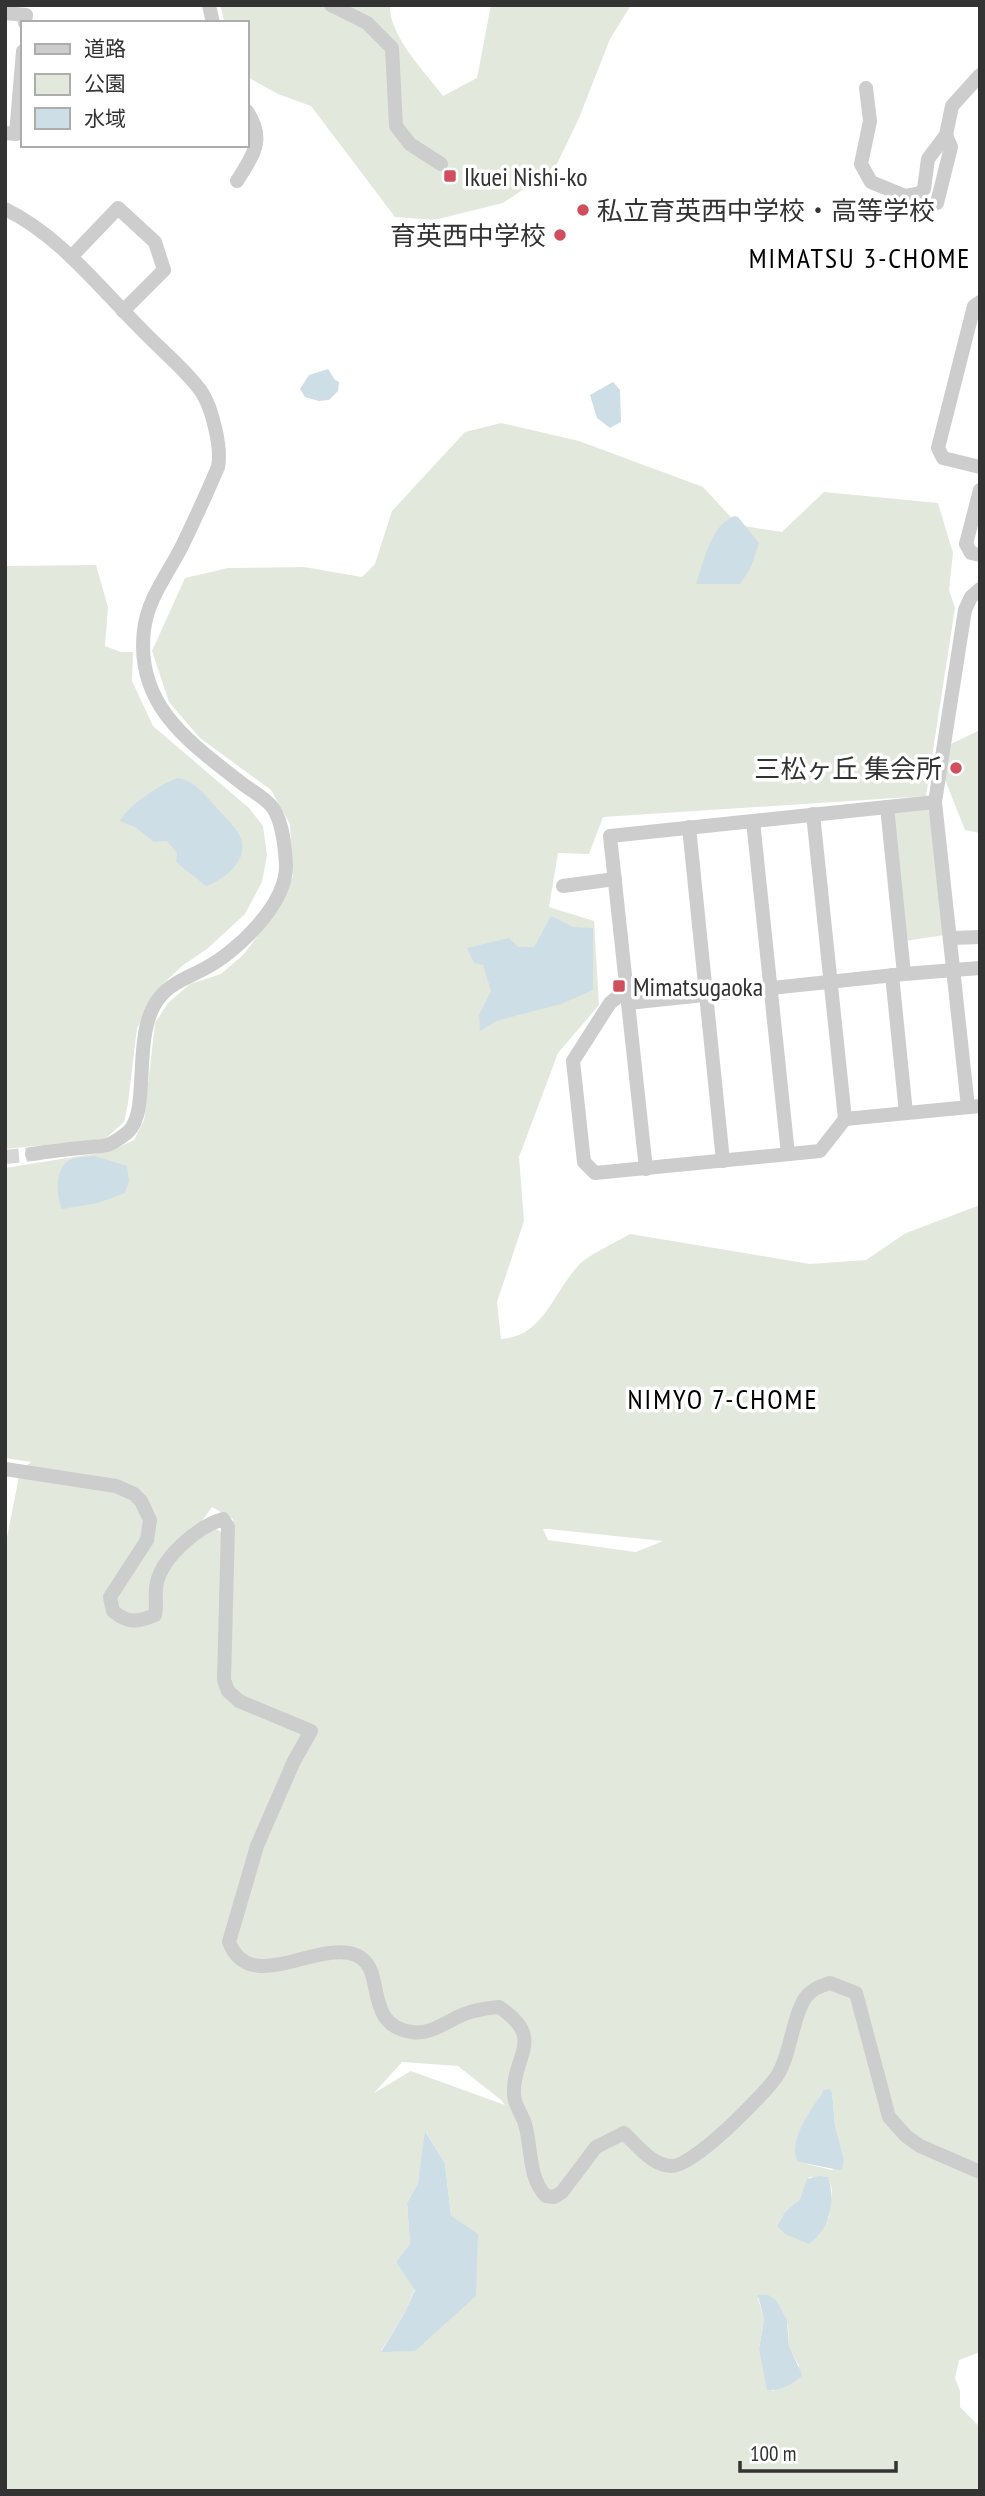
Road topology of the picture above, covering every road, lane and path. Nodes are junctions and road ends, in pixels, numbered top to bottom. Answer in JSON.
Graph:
{"nodes":[{"id":1,"x":331,"y":5,"type":"edge"},
{"id":2,"x":5,"y":13,"type":"edge"},
{"id":3,"x":25,"y":21,"type":"edge"},
{"id":4,"x":21,"y":75,"type":"edge"},
{"id":5,"x":980,"y":75,"type":"edge"},
{"id":6,"x":866,"y":88,"type":"dead end"},
{"id":7,"x":248,"y":113,"type":"edge"},
{"id":8,"x":5,"y":133,"type":"edge"},
{"id":9,"x":946,"y":135,"type":"junction"},
{"id":10,"x":441,"y":164,"type":"dead end"},
{"id":11,"x":237,"y":181,"type":"dead end"},
{"id":12,"x":937,"y":203,"type":"dead end"},
{"id":13,"x":5,"y":209,"type":"edge"},
{"id":14,"x":71,"y":257,"type":"junction"},
{"id":15,"x":980,"y":302,"type":"edge"},
{"id":16,"x":123,"y":311,"type":"junction"},
{"id":17,"x":980,"y":467,"type":"edge"},
{"id":18,"x":980,"y":490,"type":"edge"},
{"id":19,"x":980,"y":555,"type":"edge"},
{"id":20,"x":980,"y":589,"type":"edge"},
{"id":21,"x":935,"y":802,"type":"junction"},
{"id":22,"x":887,"y":807,"type":"junction"},
{"id":23,"x":813,"y":814,"type":"junction"},
{"id":24,"x":753,"y":821,"type":"junction"},
{"id":25,"x":688,"y":827,"type":"junction"},
{"id":26,"x":615,"y":879,"type":"junction"},
{"id":27,"x":563,"y":886,"type":"dead end"},
{"id":28,"x":980,"y":937,"type":"edge"},
{"id":29,"x":951,"y":938,"type":"junction"},
{"id":30,"x":980,"y":968,"type":"edge"},
{"id":31,"x":954,"y":969,"type":"junction"},
{"id":32,"x":898,"y":974,"type":"junction"},
{"id":33,"x":830,"y":982,"type":"junction"},
{"id":34,"x":771,"y":988,"type":"junction"},
{"id":35,"x":706,"y":995,"type":"junction"},
{"id":36,"x":628,"y":996,"type":"junction"},
{"id":37,"x":974,"y":1107,"type":"edge"},
{"id":38,"x":906,"y":1113,"type":"junction"},
{"id":39,"x":845,"y":1119,"type":"junction"},
{"id":40,"x":32,"y":1154,"type":"tunnel mouth"},
{"id":41,"x":788,"y":1154,"type":"junction"},
{"id":42,"x":723,"y":1161,"type":"junction"},
{"id":43,"x":646,"y":1169,"type":"junction"},
{"id":44,"x":5,"y":1469,"type":"edge"},
{"id":45,"x":980,"y":2172,"type":"edge"}],
"edges":[{"from":1,"to":10,"type":"street"},
{"from":2,"to":3,"type":"street"},
{"from":4,"to":8,"type":"street"},
{"from":5,"to":9,"type":"street"},
{"from":6,"to":9,"type":"street"},
{"from":7,"to":11,"type":"street"},
{"from":9,"to":12,"type":"street"},
{"from":13,"to":14,"type":"street"},
{"from":14,"to":16,"type":"street"},
{"from":14,"to":16,"type":"street"},
{"from":15,"to":17,"type":"street"},
{"from":16,"to":40,"type":"street"},
{"from":18,"to":19,"type":"street"},
{"from":20,"to":21,"type":"street"},
{"from":21,"to":22,"type":"street"},
{"from":21,"to":29,"type":"street"},
{"from":22,"to":23,"type":"street"},
{"from":22,"to":32,"type":"street"},
{"from":23,"to":24,"type":"street"},
{"from":23,"to":33,"type":"street"},
{"from":24,"to":25,"type":"street"},
{"from":24,"to":34,"type":"street"},
{"from":25,"to":26,"type":"street"},
{"from":25,"to":35,"type":"street"},
{"from":26,"to":27,"type":"street"},
{"from":26,"to":36,"type":"street"},
{"from":28,"to":29,"type":"street"},
{"from":29,"to":31,"type":"street"},
{"from":30,"to":31,"type":"street"},
{"from":31,"to":32,"type":"street"},
{"from":31,"to":37,"type":"street"},
{"from":32,"to":33,"type":"street"},
{"from":32,"to":38,"type":"street"},
{"from":33,"to":34,"type":"street"},
{"from":33,"to":39,"type":"street"},
{"from":34,"to":35,"type":"street"},
{"from":34,"to":41,"type":"street"},
{"from":35,"to":36,"type":"street"},
{"from":35,"to":42,"type":"street"},
{"from":36,"to":43,"type":"street"},
{"from":36,"to":43,"type":"street"},
{"from":37,"to":38,"type":"street"},
{"from":38,"to":39,"type":"street"},
{"from":39,"to":41,"type":"street"},
{"from":41,"to":42,"type":"street"},
{"from":42,"to":43,"type":"street"},
{"from":44,"to":45,"type":"street"}]}
